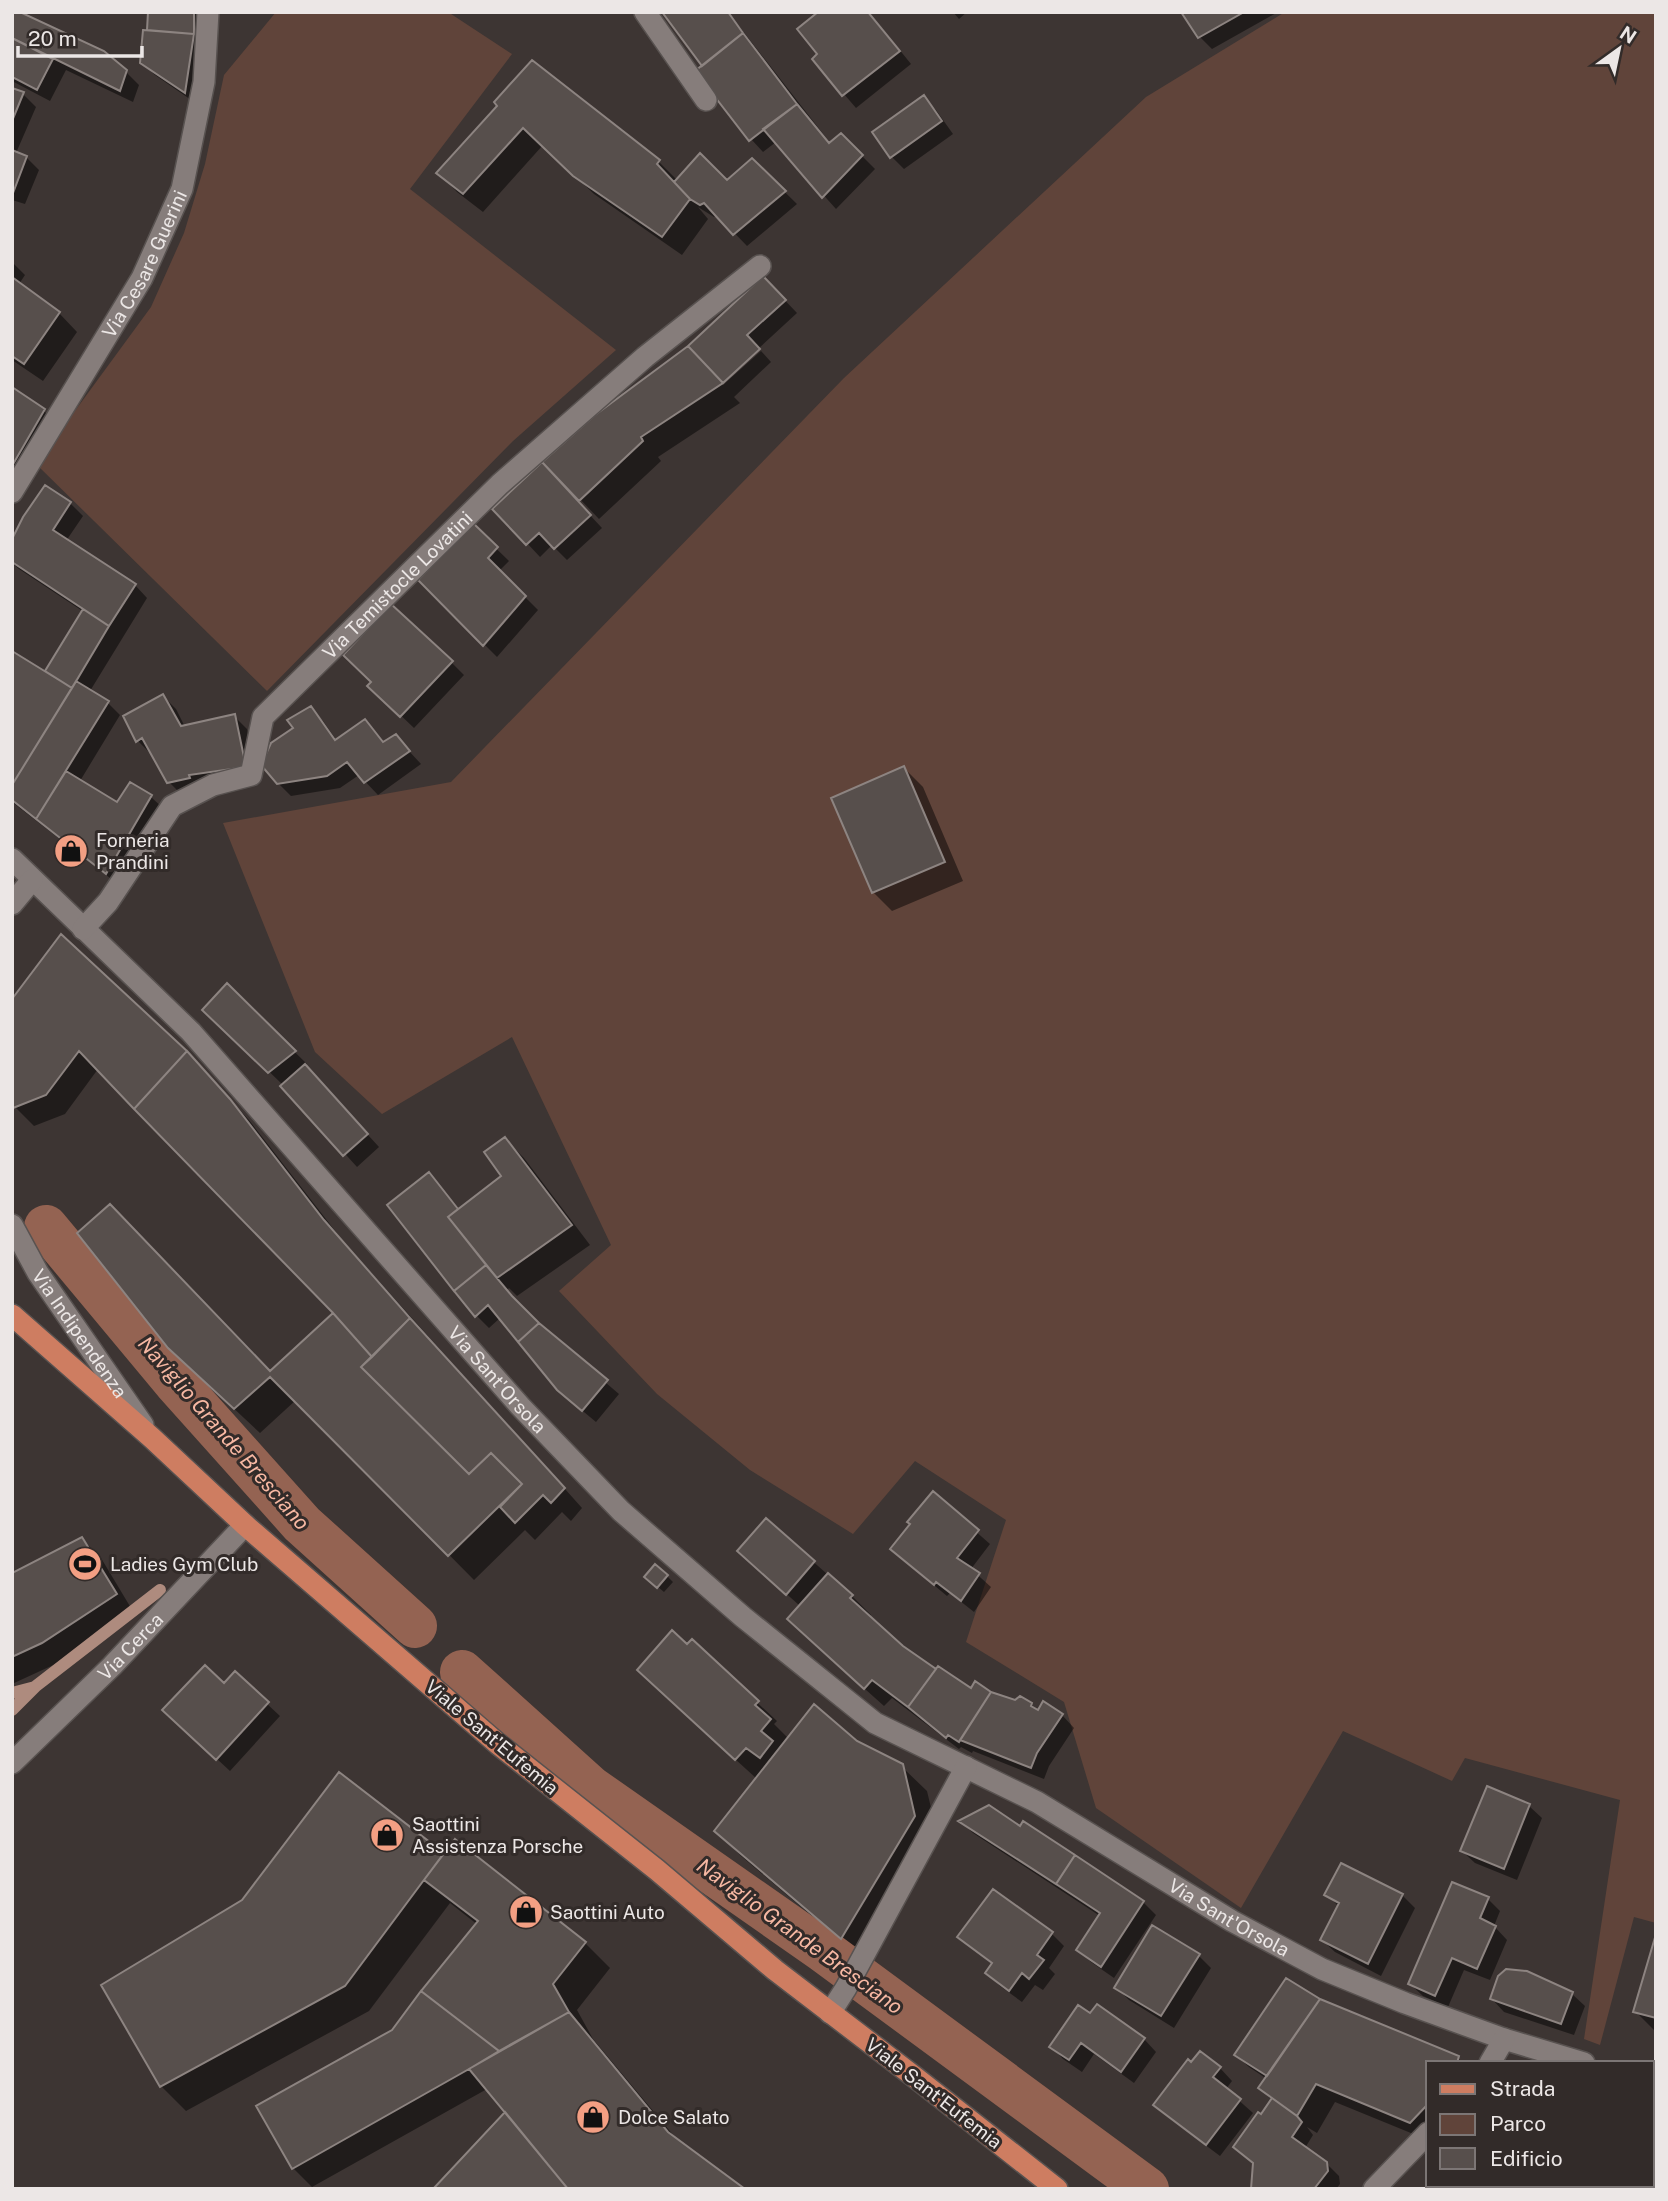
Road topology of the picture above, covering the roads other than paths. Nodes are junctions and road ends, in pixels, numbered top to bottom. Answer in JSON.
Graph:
{"nodes":[{"id":1,"x":208,"y":12,"type":"edge"},
{"id":2,"x":645,"y":12,"type":"edge"},
{"id":3,"x":706,"y":100,"type":"dead end"},
{"id":4,"x":760,"y":266,"type":"dead end"},
{"id":5,"x":12,"y":492,"type":"edge"},
{"id":6,"x":12,"y":859,"type":"edge"},
{"id":7,"x":33,"y":880,"type":"junction"},
{"id":8,"x":12,"y":904,"type":"edge"},
{"id":9,"x":83,"y":929,"type":"junction"},
{"id":10,"x":12,"y":1225,"type":"edge"},
{"id":11,"x":12,"y":1315,"type":"edge"},
{"id":12,"x":152,"y":1438,"type":"junction"},
{"id":13,"x":245,"y":1525,"type":"junction"},
{"id":14,"x":12,"y":1763,"type":"edge"},
{"id":15,"x":966,"y":1767,"type":"junction"},
{"id":16,"x":830,"y":2012,"type":"junction"},
{"id":17,"x":1504,"y":2039,"type":"junction"},
{"id":18,"x":1491,"y":2061,"type":"edge"},
{"id":19,"x":1577,"y":2061,"type":"edge"},
{"id":20,"x":1426,"y":2135,"type":"edge"},
{"id":21,"x":1057,"y":2189,"type":"edge"},
{"id":22,"x":1374,"y":2189,"type":"edge"}],
"edges":[{"from":1,"to":5,"type":"street","name":"Via Cesare Guerini"},
{"from":2,"to":3,"type":"street"},
{"from":4,"to":9,"type":"street","name":"Via Temistocle Lovatini"},
{"from":6,"to":7,"type":"street"},
{"from":7,"to":8,"type":"street"},
{"from":7,"to":9,"type":"street"},
{"from":9,"to":15,"type":"street","name":"Via Sant'Orsola"},
{"from":10,"to":12,"type":"street","name":"Via Indipendenza"},
{"from":11,"to":12,"type":"main road","name":"Viale Sant'Eufemia"},
{"from":12,"to":13,"type":"main road","name":"Viale Sant'Eufemia"},
{"from":13,"to":14,"type":"street","name":"Via Cerca"},
{"from":13,"to":16,"type":"main road","name":"Viale Sant'Eufemia"},
{"from":15,"to":16,"type":"street"},
{"from":15,"to":17,"type":"street","name":"Via Sant'Orsola"},
{"from":16,"to":21,"type":"main road","name":"Viale Sant'Eufemia"},
{"from":17,"to":18,"type":"street"},
{"from":17,"to":19,"type":"street","name":"Via Sant'Orsola"},
{"from":20,"to":22,"type":"street"}]}
